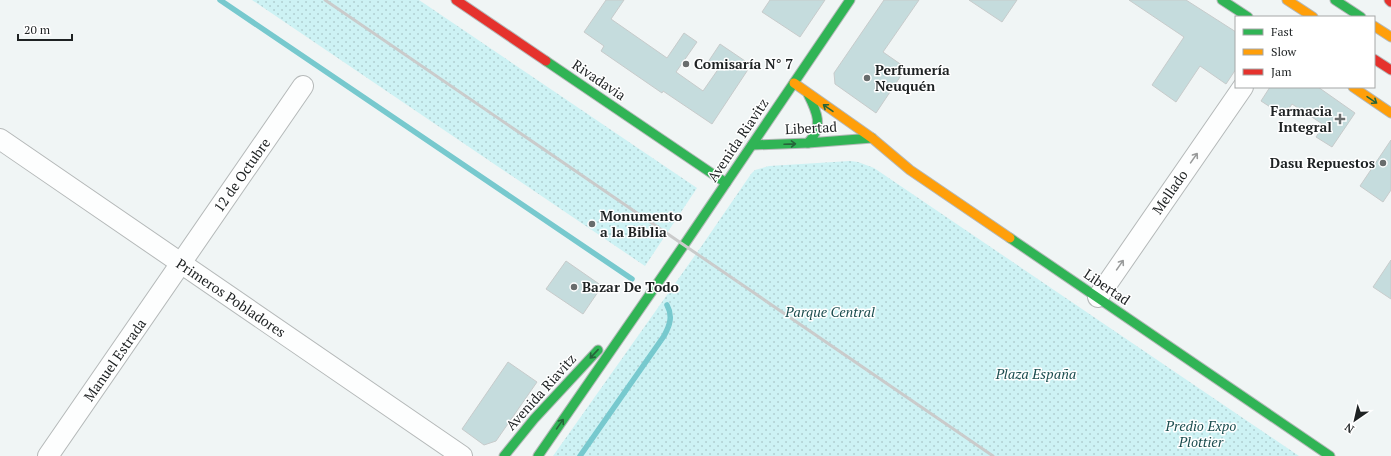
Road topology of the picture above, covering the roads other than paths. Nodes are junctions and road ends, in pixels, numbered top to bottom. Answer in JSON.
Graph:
{"nodes":[{"id":1,"x":456,"y":0,"type":"edge"},
{"id":2,"x":850,"y":0,"type":"edge"},
{"id":3,"x":1222,"y":0,"type":"edge"},
{"id":4,"x":1287,"y":0,"type":"edge"},
{"id":5,"x":1335,"y":0,"type":"edge"},
{"id":6,"x":1389,"y":0,"type":"edge"},
{"id":7,"x":1391,"y":2,"type":"edge"},
{"id":8,"x":1246,"y":16,"type":"edge"},
{"id":9,"x":1311,"y":16,"type":"edge"},
{"id":10,"x":1359,"y":16,"type":"edge"},
{"id":11,"x":1375,"y":27,"type":"edge"},
{"id":12,"x":1391,"y":37,"type":"edge"},
{"id":13,"x":1375,"y":59,"type":"edge"},
{"id":14,"x":1391,"y":70,"type":"edge"},
{"id":15,"x":794,"y":83,"type":"junction"},
{"id":16,"x":303,"y":86,"type":"dead end"},
{"id":17,"x":1242,"y":88,"type":"edge"},
{"id":18,"x":1354,"y":88,"type":"edge"},
{"id":19,"x":808,"y":94,"type":"junction"},
{"id":20,"x":1391,"y":113,"type":"edge"},
{"id":21,"x":872,"y":138,"type":"junction"},
{"id":22,"x":0,"y":139,"type":"edge"},
{"id":23,"x":808,"y":143,"type":"junction"},
{"id":24,"x":752,"y":145,"type":"junction"},
{"id":25,"x":726,"y":183,"type":"junction"},
{"id":26,"x":181,"y":263,"type":"junction"},
{"id":27,"x":650,"y":295,"type":"junction"},
{"id":28,"x":1098,"y":298,"type":"junction"},
{"id":29,"x":48,"y":456,"type":"edge"},
{"id":30,"x":462,"y":456,"type":"edge"},
{"id":31,"x":504,"y":456,"type":"edge"},
{"id":32,"x":538,"y":456,"type":"edge"},
{"id":33,"x":1330,"y":456,"type":"edge"}],
"edges":[{"from":1,"to":25,"type":"main road","name":"Rivadavia"},
{"from":2,"to":15,"type":"main road","name":"Avenida Riavitz"},
{"from":3,"to":8,"type":"main road"},
{"from":4,"to":9,"type":"main road"},
{"from":5,"to":10,"type":"main road"},
{"from":6,"to":7,"type":"main road"},
{"from":11,"to":12,"type":"main road"},
{"from":13,"to":14,"type":"main road"},
{"from":15,"to":19,"type":"main road","name":"Libertad"},
{"from":15,"to":24,"type":"main road","name":"Avenida Riavitz"},
{"from":16,"to":26,"type":"street","name":"12 de Octubre"},
{"from":28,"to":17,"type":"street","name":"Mellado","one_way":true},
{"from":18,"to":20,"type":"main road","one_way":true},
{"from":21,"to":19,"type":"main road","name":"Libertad","one_way":true},
{"from":19,"to":23,"type":"main road"},
{"from":21,"to":23,"type":"main road","name":"Libertad"},
{"from":21,"to":28,"type":"main road","name":"Libertad"},
{"from":22,"to":26,"type":"street","name":"Primeros Pobladores"},
{"from":24,"to":23,"type":"main road","name":"Libertad","one_way":true},
{"from":24,"to":25,"type":"main road","name":"Avenida Riavitz"},
{"from":25,"to":27,"type":"main road","name":"Avenida Riavitz"},
{"from":26,"to":29,"type":"street","name":"Manuel Estrada"},
{"from":26,"to":30,"type":"street","name":"Primeros Pobladores"},
{"from":27,"to":31,"type":"main road","name":"Avenida Riavitz","one_way":true},
{"from":32,"to":27,"type":"main road","name":"Avenida Riavitz","one_way":true},
{"from":28,"to":33,"type":"main road","name":"Libertad"}]}
